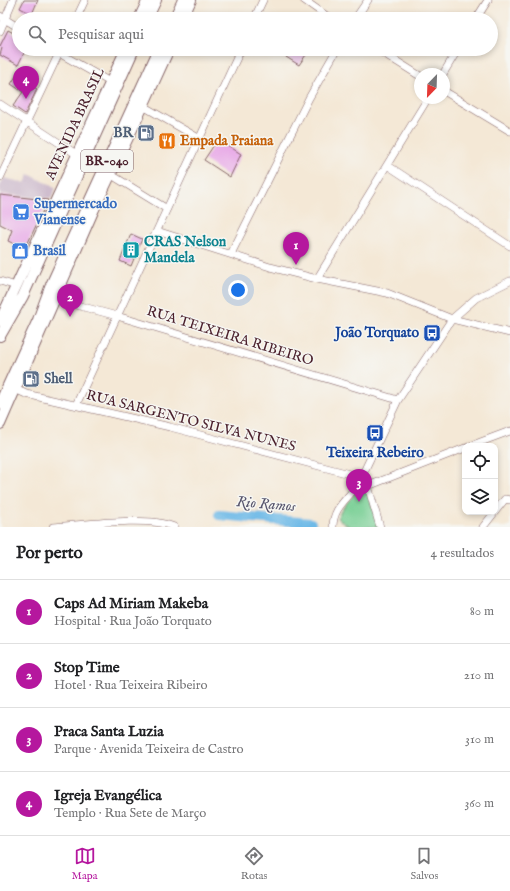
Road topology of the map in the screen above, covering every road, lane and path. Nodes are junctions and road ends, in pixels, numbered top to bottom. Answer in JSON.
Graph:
{"nodes":[{"id":1,"x":14,"y":0,"type":"edge"},
{"id":2,"x":85,"y":0,"type":"edge"},
{"id":3,"x":148,"y":0,"type":"edge"},
{"id":4,"x":156,"y":0,"type":"edge"},
{"id":5,"x":183,"y":0,"type":"edge"},
{"id":6,"x":191,"y":0,"type":"edge"},
{"id":7,"x":263,"y":0,"type":"edge"},
{"id":8,"x":304,"y":0,"type":"edge"},
{"id":9,"x":368,"y":0,"type":"edge"},
{"id":10,"x":488,"y":0,"type":"edge"},
{"id":11,"x":79,"y":12,"type":"edge"},
{"id":12,"x":142,"y":12,"type":"edge"},
{"id":13,"x":151,"y":12,"type":"edge"},
{"id":14,"x":177,"y":12,"type":"edge"},
{"id":15,"x":185,"y":12,"type":"edge"},
{"id":16,"x":257,"y":12,"type":"edge"},
{"id":17,"x":321,"y":12,"type":"edge"},
{"id":18,"x":360,"y":12,"type":"edge"},
{"id":19,"x":480,"y":12,"type":"edge"},
{"id":20,"x":3,"y":18,"type":"edge"},
{"id":21,"x":12,"y":24,"type":"edge"},
{"id":22,"x":0,"y":31,"type":"edge"},
{"id":23,"x":58,"y":56,"type":"edge"},
{"id":24,"x":68,"y":56,"type":"edge"},
{"id":25,"x":123,"y":56,"type":"edge"},
{"id":26,"x":131,"y":56,"type":"edge"},
{"id":27,"x":156,"y":56,"type":"edge"},
{"id":28,"x":160,"y":56,"type":"edge"},
{"id":29,"x":166,"y":56,"type":"edge"},
{"id":30,"x":238,"y":56,"type":"edge"},
{"id":31,"x":333,"y":56,"type":"edge"},
{"id":32,"x":388,"y":56,"type":"edge"},
{"id":33,"x":454,"y":56,"type":"edge"},
{"id":34,"x":447,"y":68,"type":"edge"},
{"id":35,"x":414,"y":72,"type":"edge"},
{"id":36,"x":110,"y":82,"type":"junction"},
{"id":37,"x":450,"y":95,"type":"edge"},
{"id":38,"x":0,"y":104,"type":"edge"},
{"id":39,"x":424,"y":104,"type":"edge"},
{"id":40,"x":144,"y":106,"type":"junction"},
{"id":41,"x":27,"y":121,"type":"junction"},
{"id":42,"x":510,"y":131,"type":"edge"},
{"id":43,"x":200,"y":139,"type":"junction"},
{"id":44,"x":76,"y":154,"type":"junction"},
{"id":45,"x":87,"y":154,"type":"junction"},
{"id":46,"x":387,"y":165,"type":"junction"},
{"id":47,"x":110,"y":174,"type":"junction"},
{"id":48,"x":0,"y":178,"type":"edge"},
{"id":49,"x":59,"y":192,"type":"junction"},
{"id":50,"x":94,"y":209,"type":"junction"},
{"id":51,"x":167,"y":209,"type":"junction"},
{"id":52,"x":157,"y":231,"type":"junction"},
{"id":53,"x":510,"y":246,"type":"edge"},
{"id":54,"x":231,"y":254,"type":"junction"},
{"id":55,"x":317,"y":279,"type":"junction"},
{"id":56,"x":510,"y":281,"type":"edge"},
{"id":57,"x":0,"y":282,"type":"edge"},
{"id":58,"x":16,"y":286,"type":"junction"},
{"id":59,"x":54,"y":299,"type":"junction"},
{"id":60,"x":117,"y":316,"type":"junction"},
{"id":61,"x":452,"y":319,"type":"junction"},
{"id":62,"x":0,"y":321,"type":"edge"},
{"id":63,"x":510,"y":333,"type":"edge"},
{"id":64,"x":0,"y":336,"type":"edge"},
{"id":65,"x":15,"y":389,"type":"junction"},
{"id":66,"x":398,"y":400,"type":"junction"},
{"id":67,"x":0,"y":403,"type":"edge"},
{"id":68,"x":76,"y":405,"type":"junction"},
{"id":69,"x":0,"y":424,"type":"edge"},
{"id":70,"x":510,"y":431,"type":"edge"},
{"id":71,"x":478,"y":443,"type":"edge"},
{"id":72,"x":462,"y":449,"type":"edge"},
{"id":73,"x":361,"y":477,"type":"junction"},
{"id":74,"x":368,"y":486,"type":"junction"},
{"id":75,"x":510,"y":500,"type":"edge"},
{"id":76,"x":109,"y":525,"type":"edge"},
{"id":77,"x":71,"y":526,"type":"edge"},
{"id":78,"x":53,"y":527,"type":"edge"},
{"id":79,"x":174,"y":527,"type":"edge"},
{"id":80,"x":333,"y":527,"type":"edge"},
{"id":81,"x":380,"y":527,"type":"edge"},
{"id":82,"x":483,"y":527,"type":"edge"}],
"edges":[{"from":1,"to":20,"type":"street"},
{"from":2,"to":11,"type":"street"},
{"from":3,"to":12,"type":"highway"},
{"from":4,"to":13,"type":"highway"},
{"from":5,"to":14,"type":"highway"},
{"from":6,"to":15,"type":"highway"},
{"from":7,"to":16,"type":"street"},
{"from":8,"to":17,"type":"street"},
{"from":9,"to":18,"type":"street"},
{"from":10,"to":19,"type":"street"},
{"from":20,"to":21,"type":"street"},
{"from":20,"to":22,"type":"street"},
{"from":23,"to":41,"type":"street"},
{"from":24,"to":36,"type":"street"},
{"from":25,"to":36,"type":"highway","name":"AVENIDA BRASIL"},
{"from":26,"to":45,"type":"highway","name":"AVENIDA BRASIL","number":"BR-040"},
{"from":27,"to":67,"type":"highway","number":"BR-040"},
{"from":28,"to":50,"type":"highway"},
{"from":29,"to":40,"type":"highway"},
{"from":30,"to":43,"type":"street"},
{"from":31,"to":54,"type":"street"},
{"from":32,"to":35,"type":"street"},
{"from":33,"to":34,"type":"street"},
{"from":36,"to":44,"type":"highway","name":"AVENIDA BRASIL"},
{"from":37,"to":42,"type":"street"},
{"from":38,"to":41,"type":"street"},
{"from":39,"to":46,"type":"street"},
{"from":40,"to":43,"type":"street"},
{"from":40,"to":47,"type":"highway"},
{"from":41,"to":44,"type":"street"},
{"from":41,"to":48,"type":"street"},
{"from":43,"to":51,"type":"street"},
{"from":44,"to":49,"type":"highway","name":"AVENIDA BRASIL"},
{"from":45,"to":49,"type":"highway"},
{"from":45,"to":64,"type":"highway","name":"AVENIDA BRASIL","number":"BR-040"},
{"from":46,"to":53,"type":"street"},
{"from":46,"to":55,"type":"street"},
{"from":47,"to":50,"type":"highway"},
{"from":47,"to":51,"type":"street"},
{"from":49,"to":58,"type":"highway","name":"AVENIDA BRASIL"},
{"from":50,"to":59,"type":"highway"},
{"from":51,"to":52,"type":"street"},
{"from":52,"to":54,"type":"street"},
{"from":52,"to":60,"type":"street"},
{"from":54,"to":55,"type":"street"},
{"from":55,"to":61,"type":"street"},
{"from":56,"to":61,"type":"street"},
{"from":57,"to":58,"type":"street"},
{"from":58,"to":62,"type":"highway","name":"AVENIDA BRASIL"},
{"from":59,"to":60,"type":"street","name":"RUA TEIXEIRA RIBEIRO"},
{"from":59,"to":65,"type":"highway"},
{"from":60,"to":66,"type":"street","name":"RUA TEIXEIRA RIBEIRO"},
{"from":60,"to":68,"type":"street"},
{"from":61,"to":63,"type":"street"},
{"from":61,"to":66,"type":"street"},
{"from":65,"to":68,"type":"street","name":"RUA SARGENTO SILVA NUNES"},
{"from":65,"to":69,"type":"highway"},
{"from":66,"to":73,"type":"street"},
{"from":68,"to":73,"type":"street","name":"RUA SARGENTO SILVA NUNES"},
{"from":70,"to":71,"type":"street"},
{"from":72,"to":74,"type":"street"},
{"from":73,"to":74,"type":"street"},
{"from":73,"to":80,"type":"street"},
{"from":74,"to":81,"type":"street"},
{"from":75,"to":82,"type":"street"},
{"from":76,"to":77,"type":"street"},
{"from":76,"to":79,"type":"street"},
{"from":77,"to":78,"type":"street"}]}
